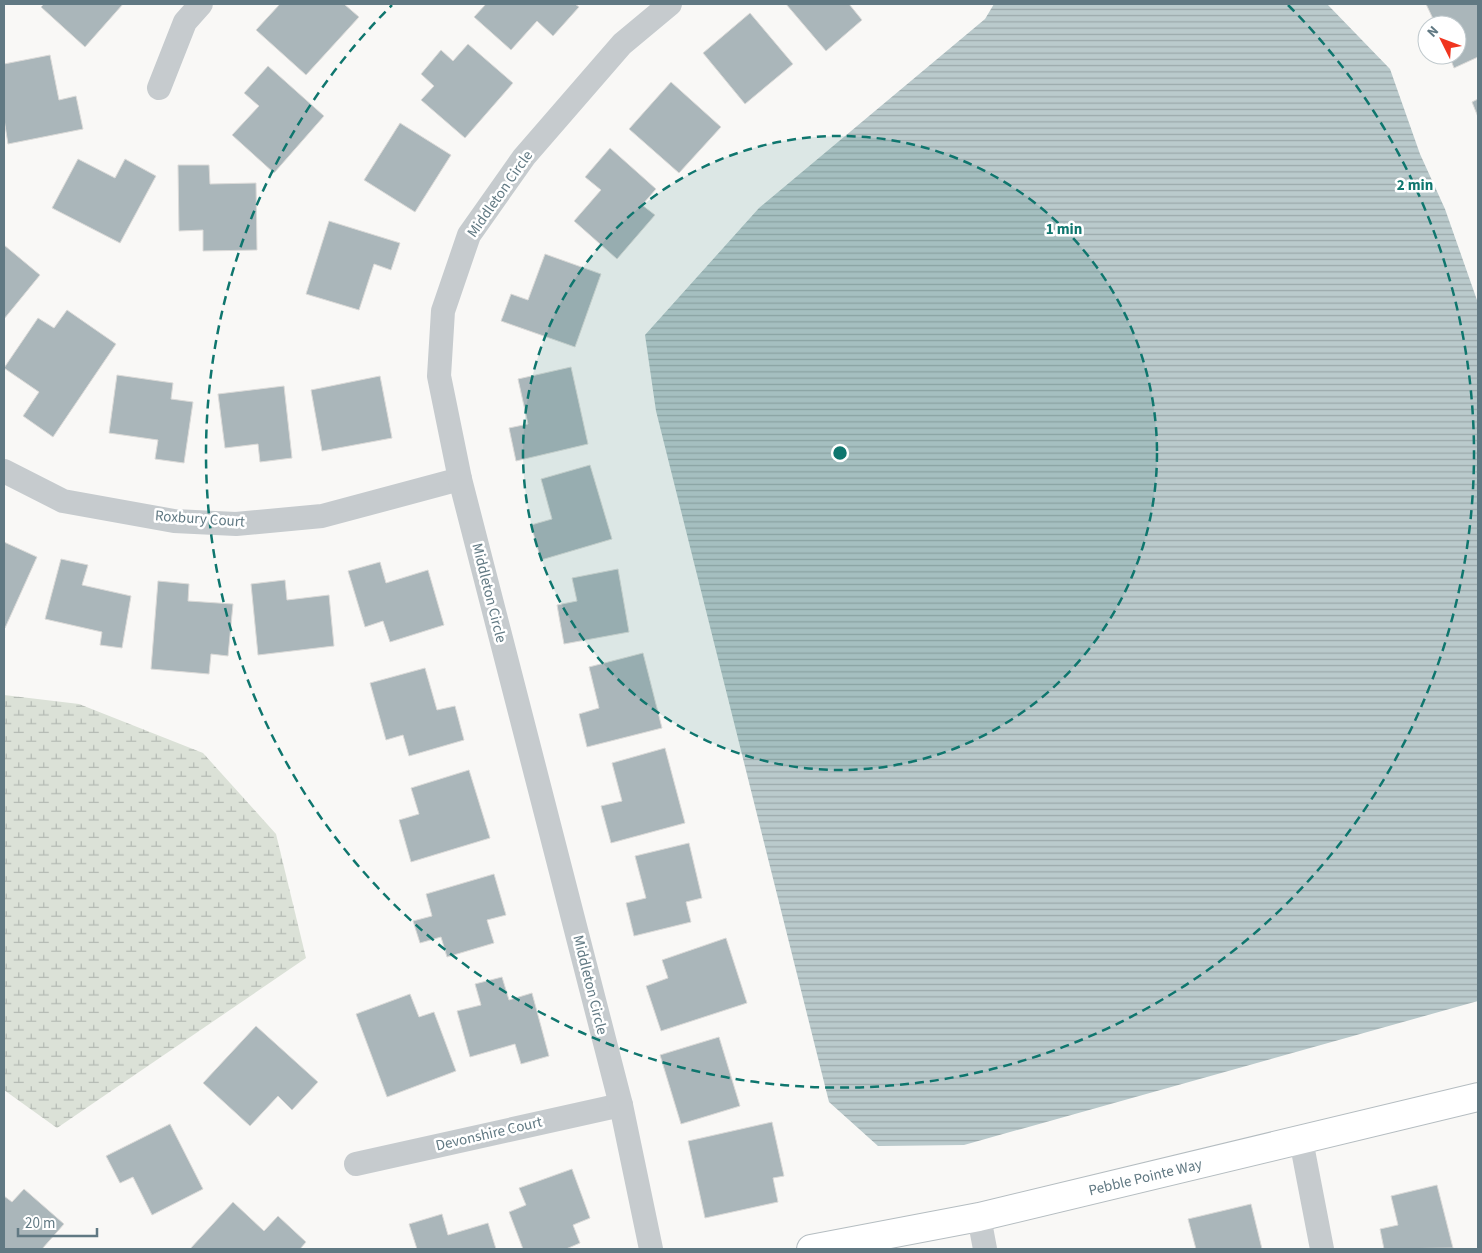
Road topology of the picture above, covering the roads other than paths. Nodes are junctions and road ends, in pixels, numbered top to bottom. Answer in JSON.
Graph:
{"nodes":[{"id":1,"x":201,"y":4,"type":"edge"},
{"id":2,"x":670,"y":4,"type":"edge"},
{"id":3,"x":159,"y":88,"type":"dead end"},
{"id":4,"x":4,"y":471,"type":"edge"},
{"id":5,"x":460,"y":479,"type":"junction"},
{"id":6,"x":1478,"y":1097,"type":"edge"},
{"id":7,"x":621,"y":1105,"type":"junction"},
{"id":8,"x":1301,"y":1140,"type":"junction"},
{"id":9,"x":356,"y":1164,"type":"dead end"},
{"id":10,"x":978,"y":1217,"type":"junction"},
{"id":11,"x":651,"y":1249,"type":"edge"},
{"id":12,"x":811,"y":1249,"type":"edge"},
{"id":13,"x":985,"y":1249,"type":"edge"},
{"id":14,"x":1322,"y":1249,"type":"edge"}],
"edges":[{"from":1,"to":3,"type":"street"},
{"from":2,"to":5,"type":"street","name":"Middleton Circle"},
{"from":4,"to":5,"type":"street","name":"Roxbury Court"},
{"from":5,"to":7,"type":"street","name":"Middleton Circle"},
{"from":6,"to":8,"type":"street","name":"Pebble Pointe Way"},
{"from":7,"to":9,"type":"street","name":"Devonshire Court"},
{"from":7,"to":11,"type":"street","name":"Middleton Circle"},
{"from":8,"to":10,"type":"street","name":"Pebble Pointe Way"},
{"from":8,"to":14,"type":"street"},
{"from":10,"to":12,"type":"street","name":"Pebble Pointe Way"},
{"from":10,"to":13,"type":"street"}]}
